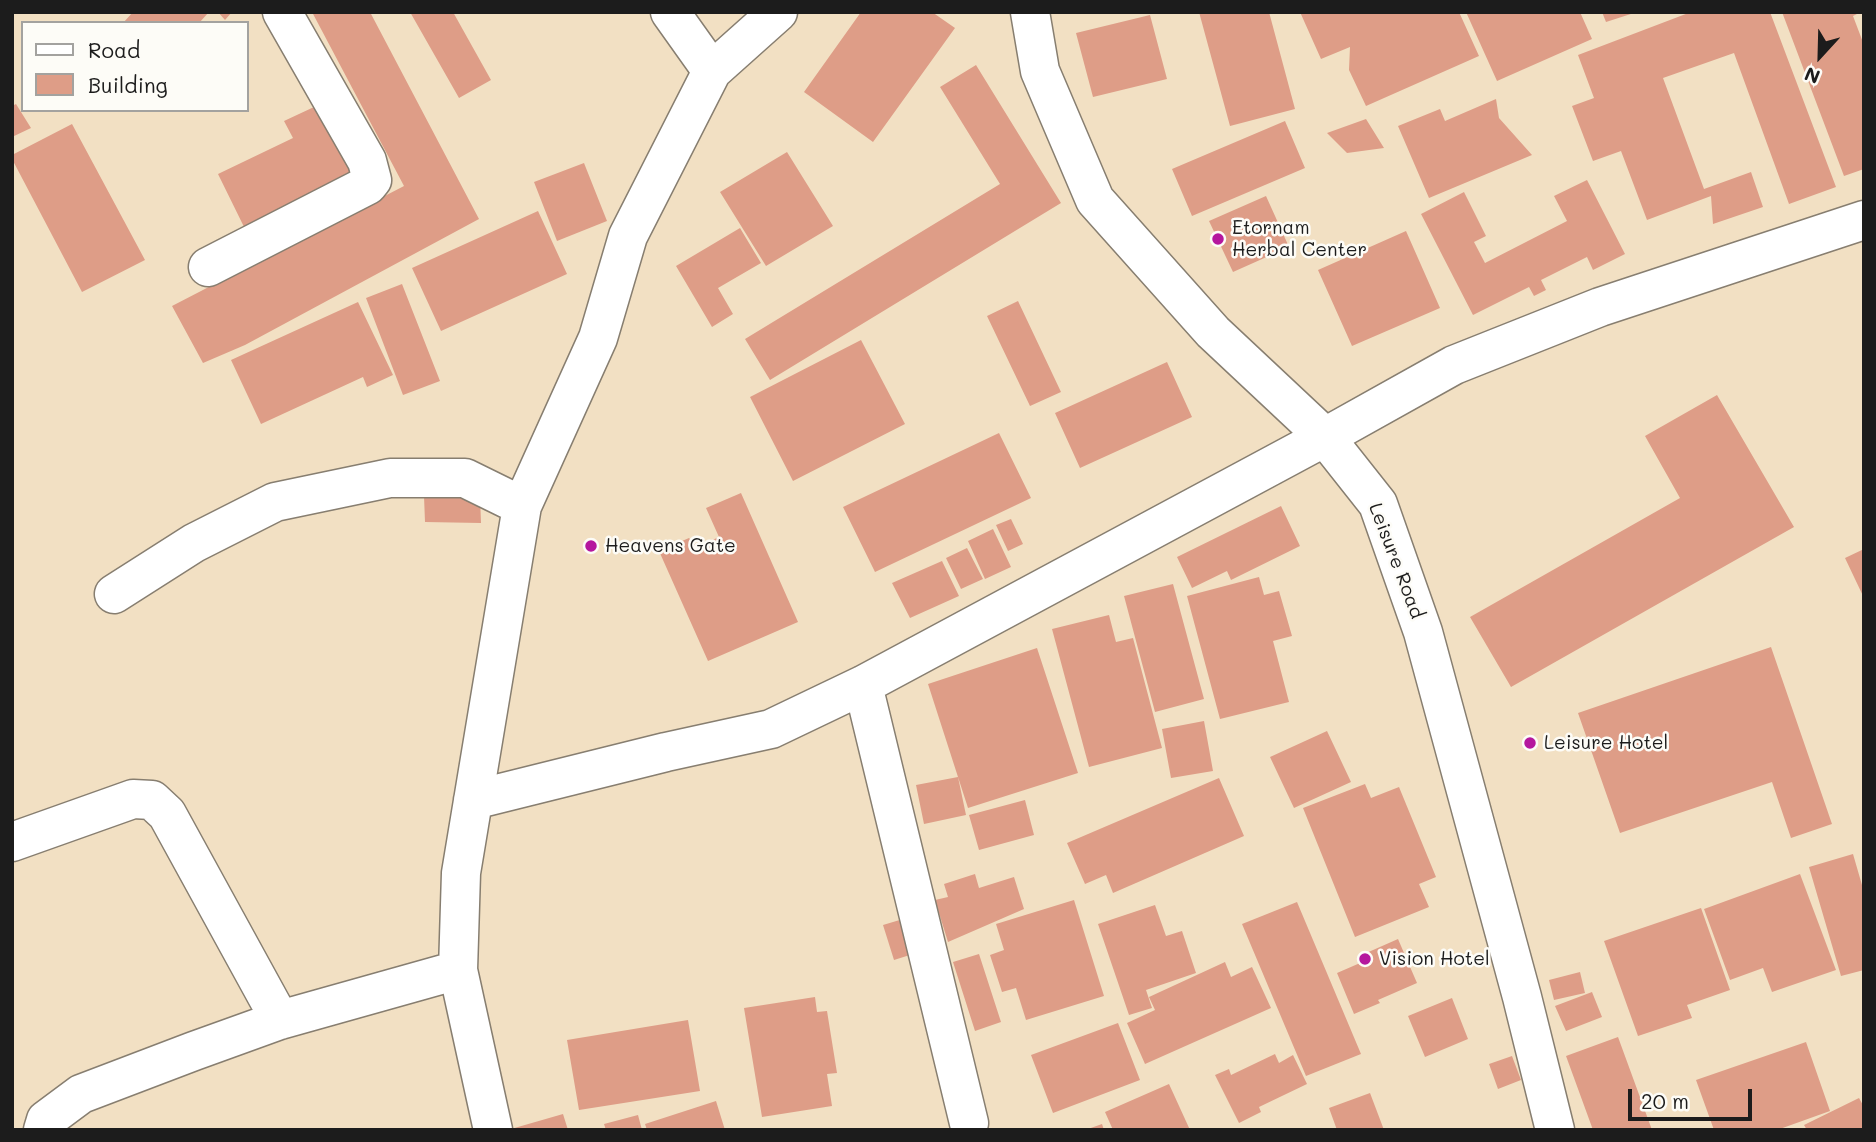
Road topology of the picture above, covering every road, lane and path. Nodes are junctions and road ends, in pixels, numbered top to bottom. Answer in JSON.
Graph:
{"nodes":[{"id":1,"x":282,"y":12,"type":"edge"},
{"id":2,"x":670,"y":12,"type":"edge"},
{"id":3,"x":778,"y":12,"type":"edge"},
{"id":4,"x":1030,"y":12,"type":"edge"},
{"id":5,"x":712,"y":71,"type":"junction"},
{"id":6,"x":1864,"y":220,"type":"edge"},
{"id":7,"x":208,"y":267,"type":"dead end"},
{"id":8,"x":1325,"y":437,"type":"junction"},
{"id":9,"x":522,"y":506,"type":"junction"},
{"id":10,"x":114,"y":594,"type":"dead end"},
{"id":11,"x":863,"y":685,"type":"junction"},
{"id":12,"x":473,"y":800,"type":"junction"},
{"id":13,"x":12,"y":842,"type":"edge"},
{"id":14,"x":457,"y":970,"type":"junction"},
{"id":15,"x":280,"y":1020,"type":"junction"},
{"id":16,"x":969,"y":1123,"type":"dead end"},
{"id":17,"x":43,"y":1130,"type":"edge"},
{"id":18,"x":493,"y":1130,"type":"edge"},
{"id":19,"x":1555,"y":1130,"type":"edge"}],
"edges":[{"from":1,"to":7,"type":"street"},
{"from":2,"to":5,"type":"street"},
{"from":3,"to":5,"type":"street"},
{"from":4,"to":8,"type":"street","name":"Leisure Road"},
{"from":5,"to":9,"type":"street"},
{"from":6,"to":8,"type":"street"},
{"from":8,"to":11,"type":"street"},
{"from":8,"to":19,"type":"street","name":"Leisure Road"},
{"from":9,"to":10,"type":"street"},
{"from":9,"to":12,"type":"street"},
{"from":11,"to":12,"type":"street"},
{"from":11,"to":16,"type":"street"},
{"from":12,"to":14,"type":"street"},
{"from":13,"to":15,"type":"street"},
{"from":14,"to":15,"type":"street"},
{"from":14,"to":18,"type":"street"},
{"from":15,"to":17,"type":"street"}]}
